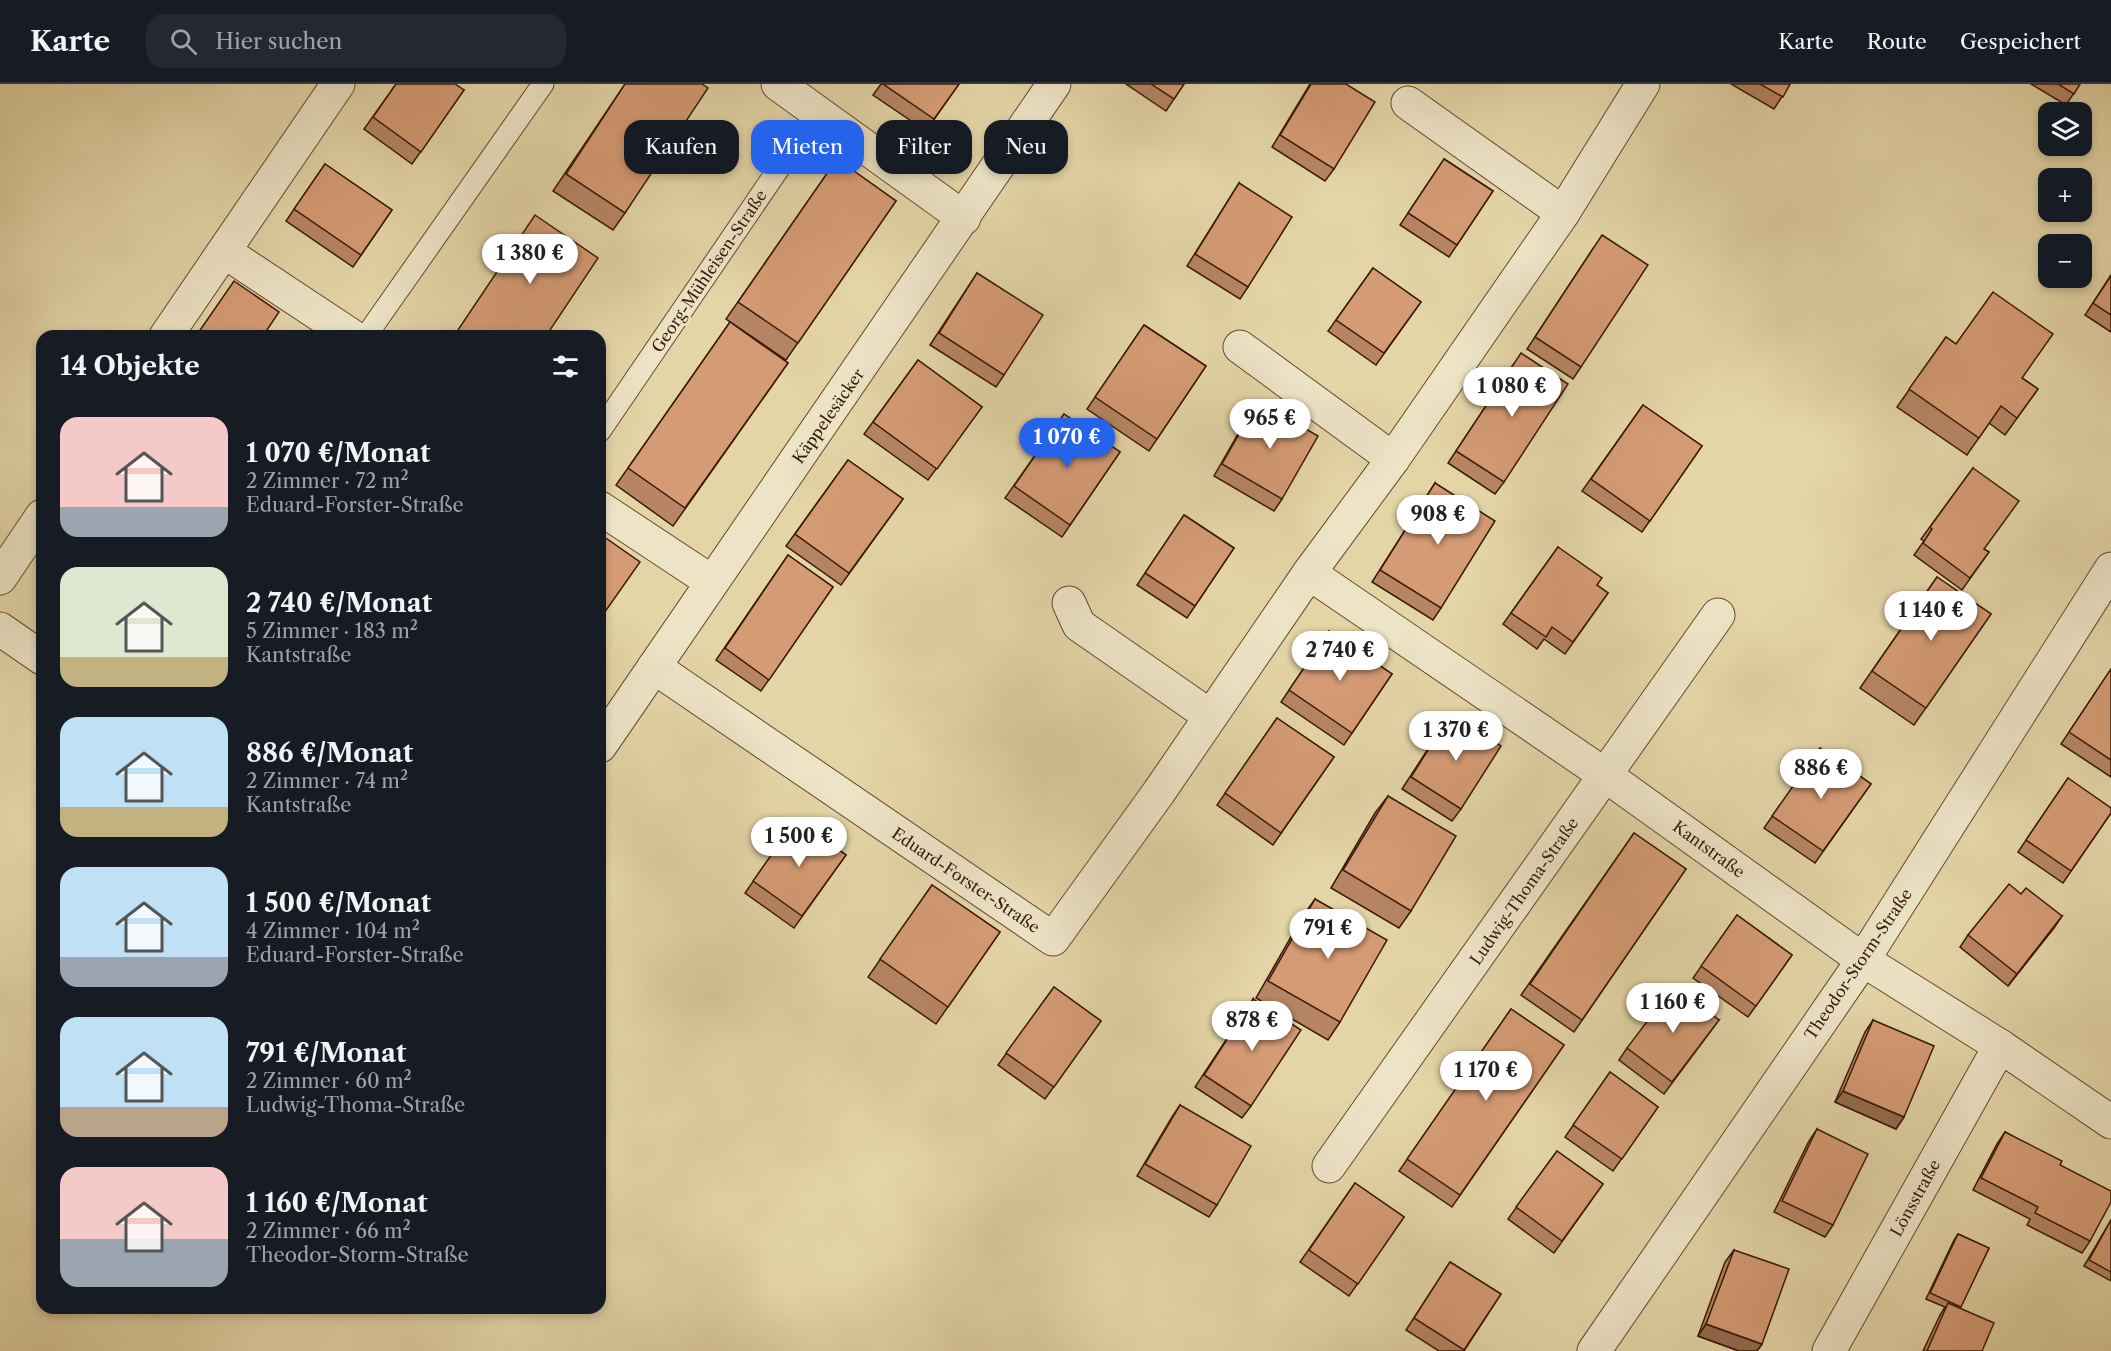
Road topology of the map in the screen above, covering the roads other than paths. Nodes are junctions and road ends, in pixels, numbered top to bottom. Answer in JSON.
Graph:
{"nodes":[{"id":1,"x":543,"y":84,"type":"edge"},
{"id":2,"x":778,"y":84,"type":"edge"},
{"id":3,"x":1054,"y":84,"type":"edge"},
{"id":4,"x":1643,"y":84,"type":"edge"},
{"id":5,"x":326,"y":88,"type":"edge"},
{"id":6,"x":1408,"y":103,"type":"dead end"},
{"id":7,"x":818,"y":111,"type":"junction"},
{"id":8,"x":1563,"y":213,"type":"junction"},
{"id":9,"x":964,"y":218,"type":"junction"},
{"id":10,"x":225,"y":252,"type":"junction"},
{"id":11,"x":170,"y":330,"type":"edge"},
{"id":12,"x":343,"y":330,"type":"edge"},
{"id":13,"x":370,"y":330,"type":"edge"},
{"id":14,"x":1240,"y":347,"type":"dead end"},
{"id":15,"x":606,"y":422,"type":"edge"},
{"id":16,"x":1394,"y":459,"type":"junction"},
{"id":17,"x":606,"y":512,"type":"edge"},
{"id":18,"x":36,"y":525,"type":"edge"},
{"id":19,"x":2111,"y":569,"type":"edge"},
{"id":20,"x":1309,"y":573,"type":"junction"},
{"id":21,"x":0,"y":578,"type":"edge"},
{"id":22,"x":712,"y":582,"type":"junction"},
{"id":23,"x":1069,"y":603,"type":"dead end"},
{"id":24,"x":1718,"y":615,"type":"dead end"},
{"id":25,"x":0,"y":629,"type":"edge"},
{"id":26,"x":36,"y":654,"type":"edge"},
{"id":27,"x":654,"y":668,"type":"junction"},
{"id":28,"x":1210,"y":716,"type":"junction"},
{"id":29,"x":606,"y":737,"type":"edge"},
{"id":30,"x":1605,"y":775,"type":"junction"},
{"id":31,"x":1863,"y":960,"type":"junction"},
{"id":32,"x":2000,"y":1046,"type":"junction"},
{"id":33,"x":2111,"y":1122,"type":"edge"},
{"id":34,"x":1329,"y":1167,"type":"dead end"},
{"id":35,"x":1593,"y":1351,"type":"edge"},
{"id":36,"x":1829,"y":1351,"type":"edge"}],
"edges":[{"from":1,"to":13,"type":"lane"},
{"from":2,"to":7,"type":"street"},
{"from":3,"to":9,"type":"street","name":"Käppelesäcker"},
{"from":4,"to":8,"type":"street","name":"Eduard-Forster-Straße"},
{"from":5,"to":10,"type":"street"},
{"from":6,"to":8,"type":"street"},
{"from":7,"to":9,"type":"street"},
{"from":7,"to":15,"type":"lane","name":"Georg-Mühleisen-Straße"},
{"from":8,"to":16,"type":"street","name":"Eduard-Forster-Straße"},
{"from":9,"to":22,"type":"street","name":"Käppelesäcker"},
{"from":10,"to":11,"type":"street"},
{"from":10,"to":12,"type":"street"},
{"from":14,"to":16,"type":"street"},
{"from":16,"to":20,"type":"street","name":"Eduard-Forster-Straße"},
{"from":17,"to":22,"type":"street"},
{"from":18,"to":21,"type":"street"},
{"from":19,"to":31,"type":"street","name":"Theodor-Storm-Straße"},
{"from":20,"to":28,"type":"street","name":"Eduard-Forster-Straße"},
{"from":20,"to":30,"type":"street","name":"Kantstraße"},
{"from":22,"to":27,"type":"street","name":"Käppelesäcker"},
{"from":23,"to":28,"type":"street"},
{"from":24,"to":30,"type":"street","name":"Ludwig-Thoma-Straße"},
{"from":25,"to":26,"type":"street"},
{"from":27,"to":28,"type":"street","name":"Eduard-Forster-Straße"},
{"from":27,"to":29,"type":"street","name":"Käppelesäcker"},
{"from":30,"to":31,"type":"street","name":"Kantstraße"},
{"from":30,"to":34,"type":"street","name":"Ludwig-Thoma-Straße"},
{"from":31,"to":32,"type":"street","name":"Kantstraße"},
{"from":31,"to":35,"type":"street","name":"Theodor-Storm-Straße"},
{"from":32,"to":33,"type":"street","name":"Kantstraße"},
{"from":32,"to":36,"type":"street","name":"Lönsstraße"}]}
